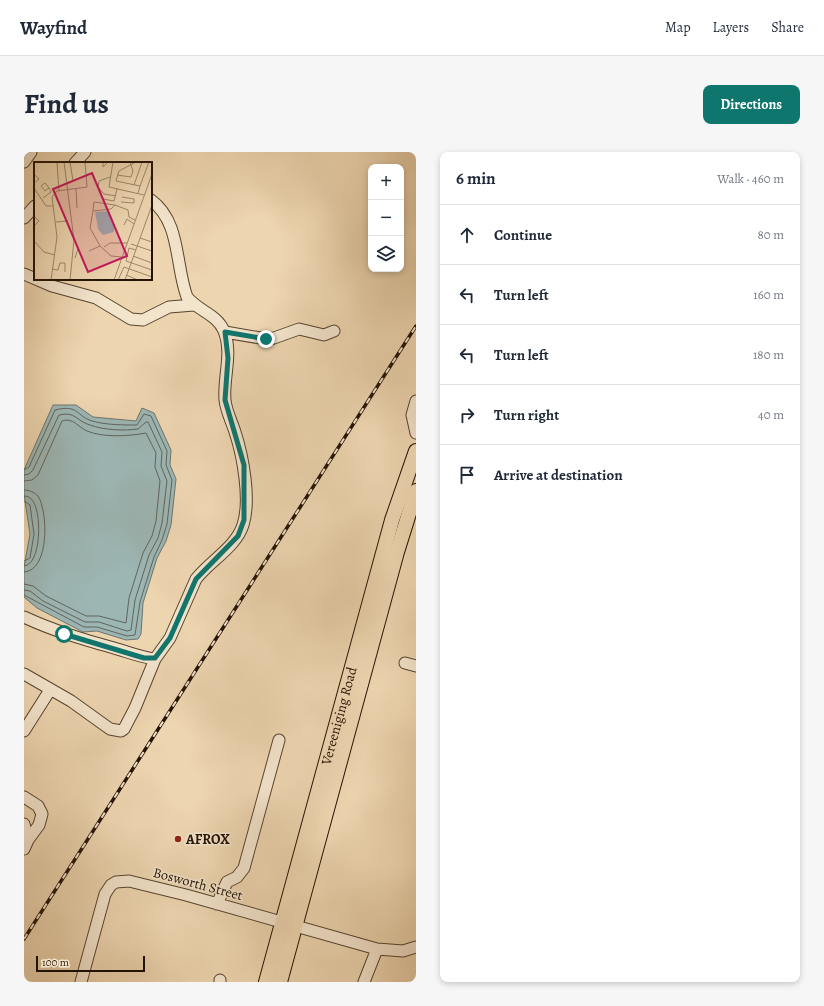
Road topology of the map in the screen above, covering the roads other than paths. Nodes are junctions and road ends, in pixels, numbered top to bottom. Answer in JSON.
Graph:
{"nodes":[{"id":1,"x":31,"y":152,"type":"edge"},
{"id":2,"x":24,"y":162,"type":"edge"},
{"id":3,"x":152,"y":201,"type":"edge"},
{"id":4,"x":34,"y":207,"type":"edge"},
{"id":5,"x":24,"y":218,"type":"edge"},
{"id":6,"x":24,"y":274,"type":"edge"},
{"id":7,"x":34,"y":278,"type":"edge"},
{"id":8,"x":38,"y":280,"type":"edge"},
{"id":9,"x":194,"y":305,"type":"junction"},
{"id":10,"x":334,"y":331,"type":"dead end"},
{"id":11,"x":225,"y":332,"type":"junction"},
{"id":12,"x":416,"y":401,"type":"edge"},
{"id":13,"x":416,"y":432,"type":"edge"},
{"id":14,"x":416,"y":451,"type":"edge"},
{"id":15,"x":416,"y":491,"type":"edge"},
{"id":16,"x":24,"y":617,"type":"edge"},
{"id":17,"x":155,"y":658,"type":"junction"},
{"id":18,"x":24,"y":674,"type":"edge"},
{"id":19,"x":50,"y":690,"type":"junction"},
{"id":20,"x":28,"y":717,"type":"edge"},
{"id":21,"x":24,"y":731,"type":"edge"},
{"id":22,"x":279,"y":740,"type":"dead end"},
{"id":23,"x":24,"y":797,"type":"edge"},
{"id":24,"x":24,"y":824,"type":"edge"},
{"id":25,"x":26,"y":844,"type":"edge"},
{"id":26,"x":217,"y":904,"type":"junction"},
{"id":27,"x":282,"y":923,"type":"junction"},
{"id":28,"x":296,"y":927,"type":"junction"},
{"id":29,"x":416,"y":948,"type":"edge"},
{"id":30,"x":377,"y":949,"type":"junction"},
{"id":31,"x":81,"y":982,"type":"edge"},
{"id":32,"x":266,"y":982,"type":"edge"},
{"id":33,"x":280,"y":982,"type":"edge"},
{"id":34,"x":364,"y":982,"type":"edge"}],
"edges":[{"from":1,"to":2,"type":"street"},
{"from":3,"to":9,"type":"street"},
{"from":4,"to":5,"type":"street"},
{"from":6,"to":7,"type":"street"},
{"from":8,"to":9,"type":"street"},
{"from":9,"to":11,"type":"street"},
{"from":10,"to":11,"type":"street"},
{"from":11,"to":17,"type":"street"},
{"from":12,"to":13,"type":"street"},
{"from":14,"to":27,"type":"main road","name":"Vereeniging Road"},
{"from":15,"to":28,"type":"main road","name":"Vereeniging Road"},
{"from":16,"to":17,"type":"street"},
{"from":17,"to":19,"type":"street"},
{"from":18,"to":19,"type":"street"},
{"from":19,"to":20,"type":"street"},
{"from":20,"to":21,"type":"street"},
{"from":22,"to":26,"type":"street"},
{"from":23,"to":25,"type":"street"},
{"from":24,"to":25,"type":"street"},
{"from":26,"to":27,"type":"street","name":"Bosworth Street"},
{"from":26,"to":31,"type":"street","name":"Bosworth Street"},
{"from":27,"to":28,"type":"street","name":"Bosworth Street"},
{"from":27,"to":32,"type":"main road","name":"Vereeniging Road"},
{"from":28,"to":30,"type":"street","name":"Bosworth Street"},
{"from":28,"to":33,"type":"main road","name":"Vereeniging Road"},
{"from":29,"to":30,"type":"street","name":"Bosworth Street"},
{"from":30,"to":34,"type":"street"}]}
